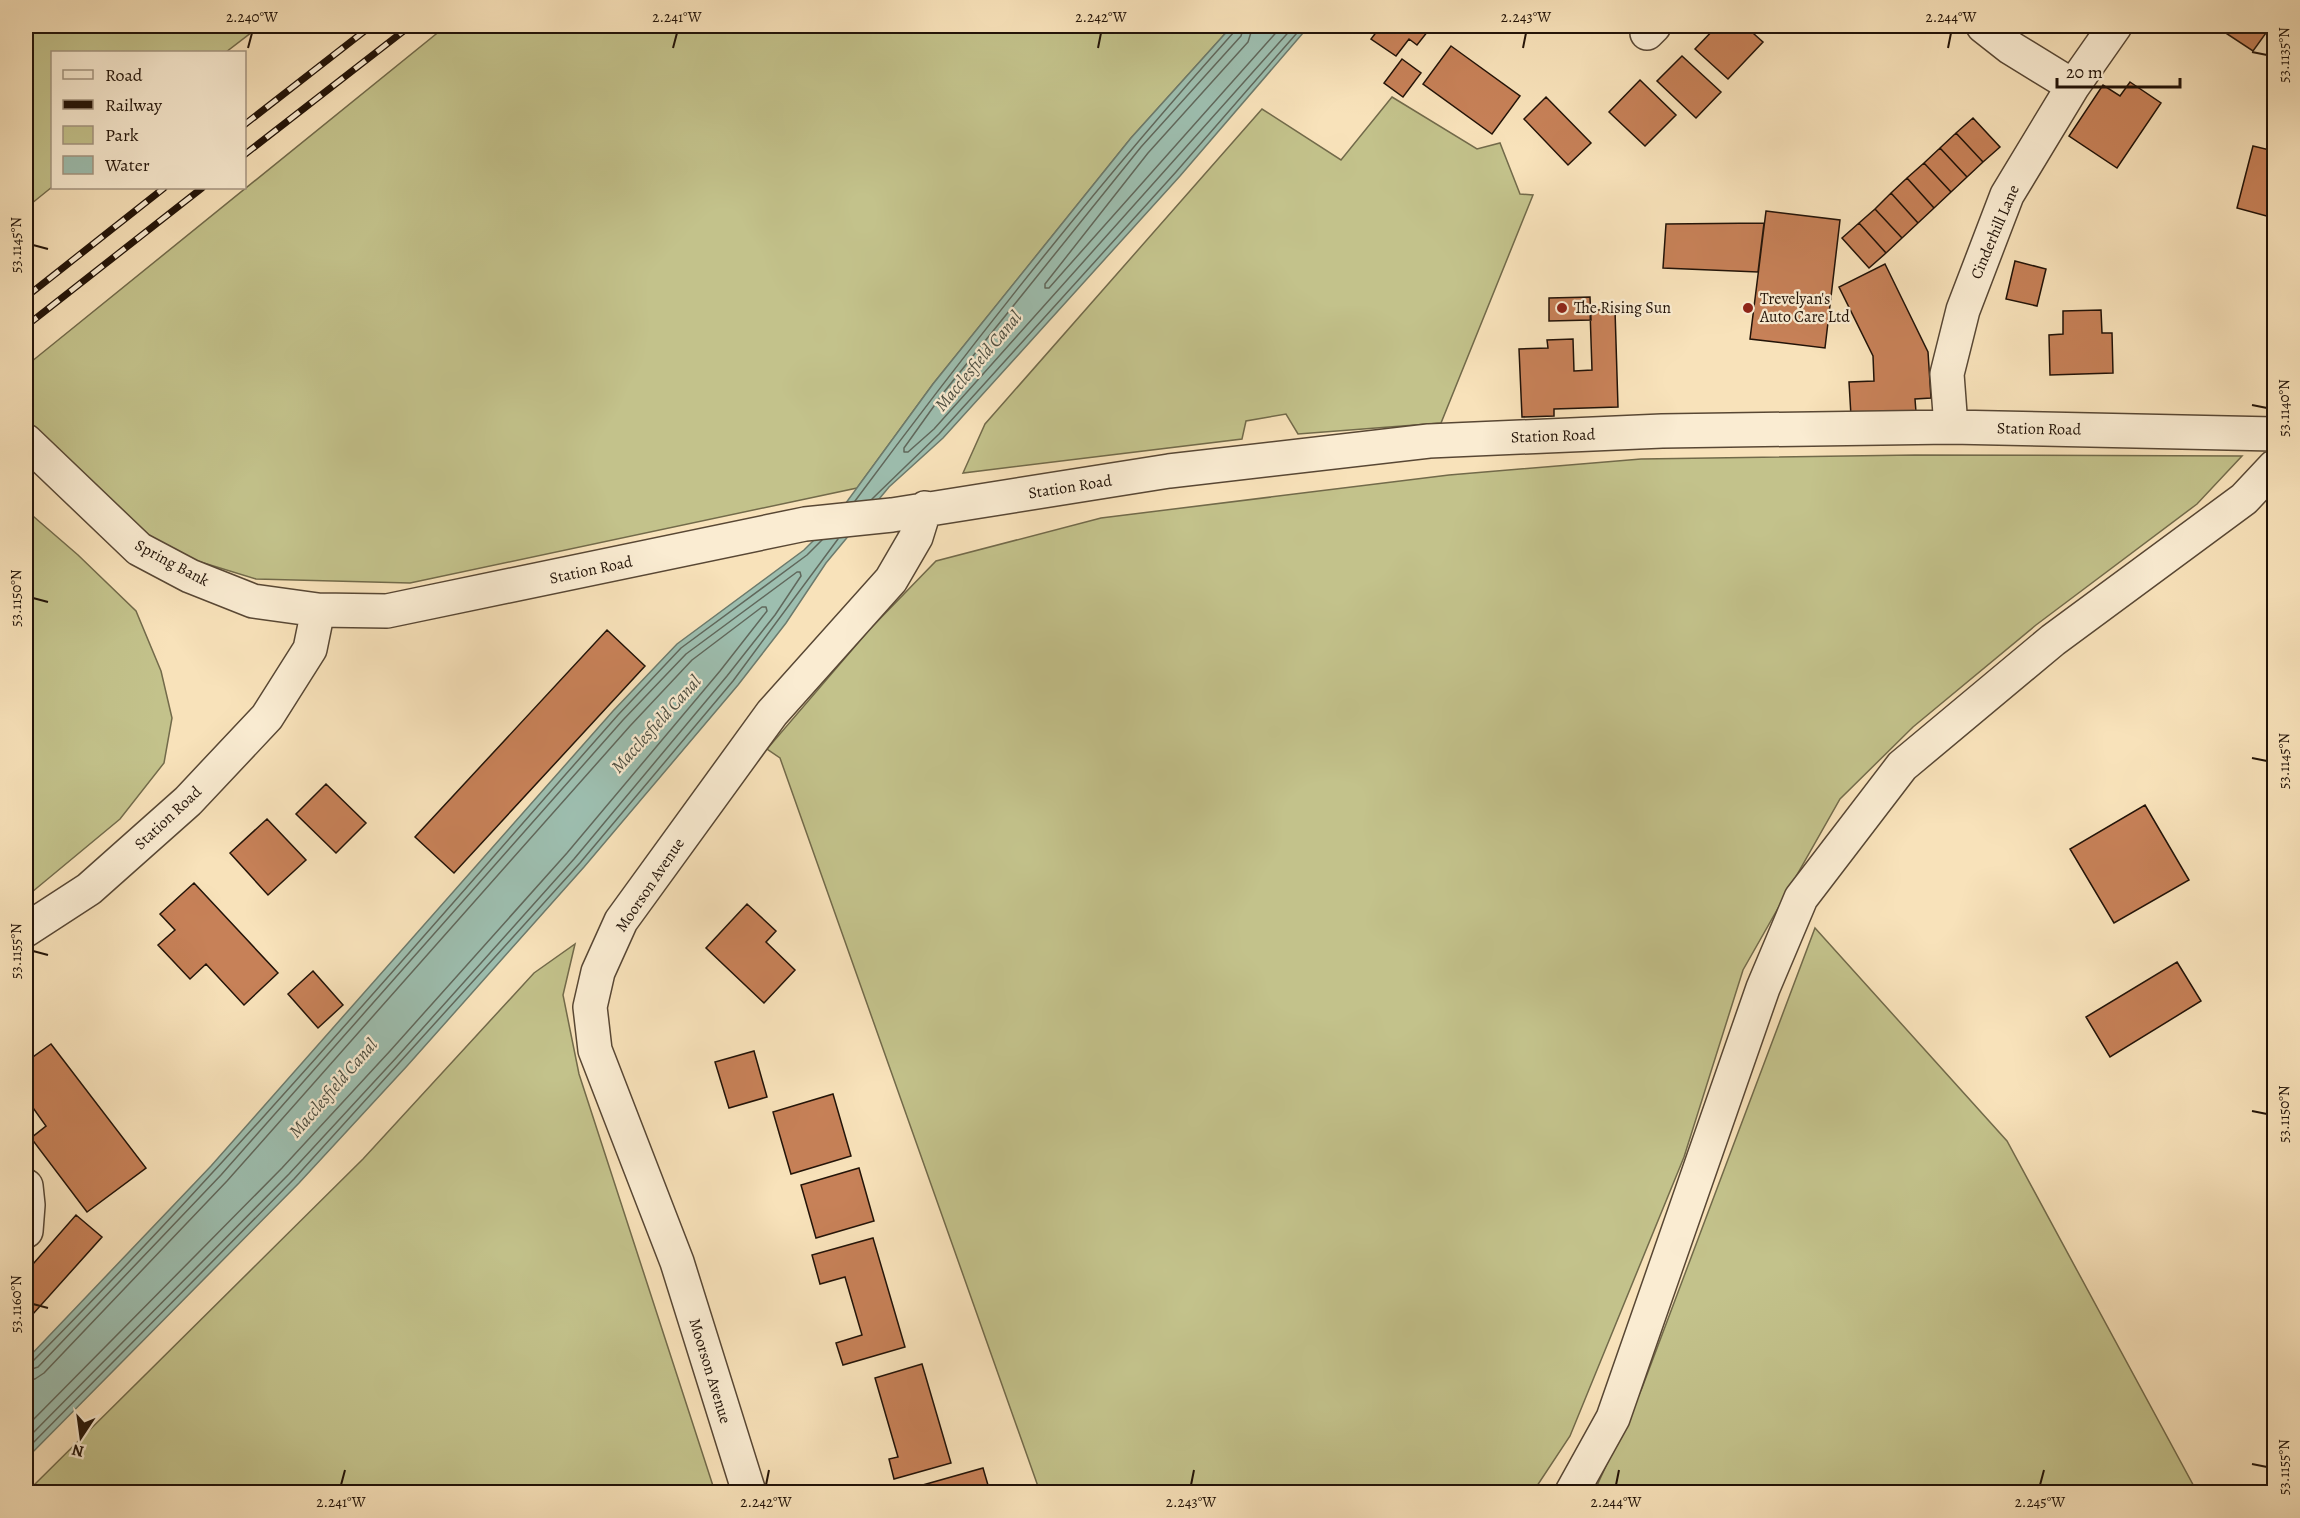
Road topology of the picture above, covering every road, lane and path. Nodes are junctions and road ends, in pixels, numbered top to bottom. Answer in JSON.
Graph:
{"nodes":[{"id":1,"x":1983,"y":26,"type":"edge"},
{"id":2,"x":2115,"y":26,"type":"edge"},
{"id":3,"x":2073,"y":86,"type":"junction"},
{"id":4,"x":1950,"y":427,"type":"junction"},
{"id":5,"x":2274,"y":434,"type":"edge"},
{"id":6,"x":26,"y":441,"type":"edge"},
{"id":7,"x":2274,"y":467,"type":"edge"},
{"id":8,"x":925,"y":508,"type":"junction"},
{"id":9,"x":318,"y":610,"type":"junction"},
{"id":10,"x":26,"y":930,"type":"edge"},
{"id":11,"x":26,"y":1186,"type":"edge"},
{"id":12,"x":26,"y":1231,"type":"edge"},
{"id":13,"x":749,"y":1492,"type":"edge"},
{"id":14,"x":1572,"y":1492,"type":"edge"}],
"edges":[{"from":1,"to":3,"type":"street"},
{"from":2,"to":3,"type":"street","name":"Cinderhill Lane"},
{"from":3,"to":4,"type":"street","name":"Cinderhill Lane"},
{"from":4,"to":5,"type":"street","name":"Station Road"},
{"from":4,"to":8,"type":"street","name":"Station Road"},
{"from":6,"to":9,"type":"street","name":"Spring Bank"},
{"from":7,"to":14,"type":"street"},
{"from":8,"to":9,"type":"street","name":"Station Road"},
{"from":8,"to":13,"type":"street","name":"Moorson Avenue"},
{"from":9,"to":10,"type":"street","name":"Station Road"},
{"from":11,"to":12,"type":"street"}]}
